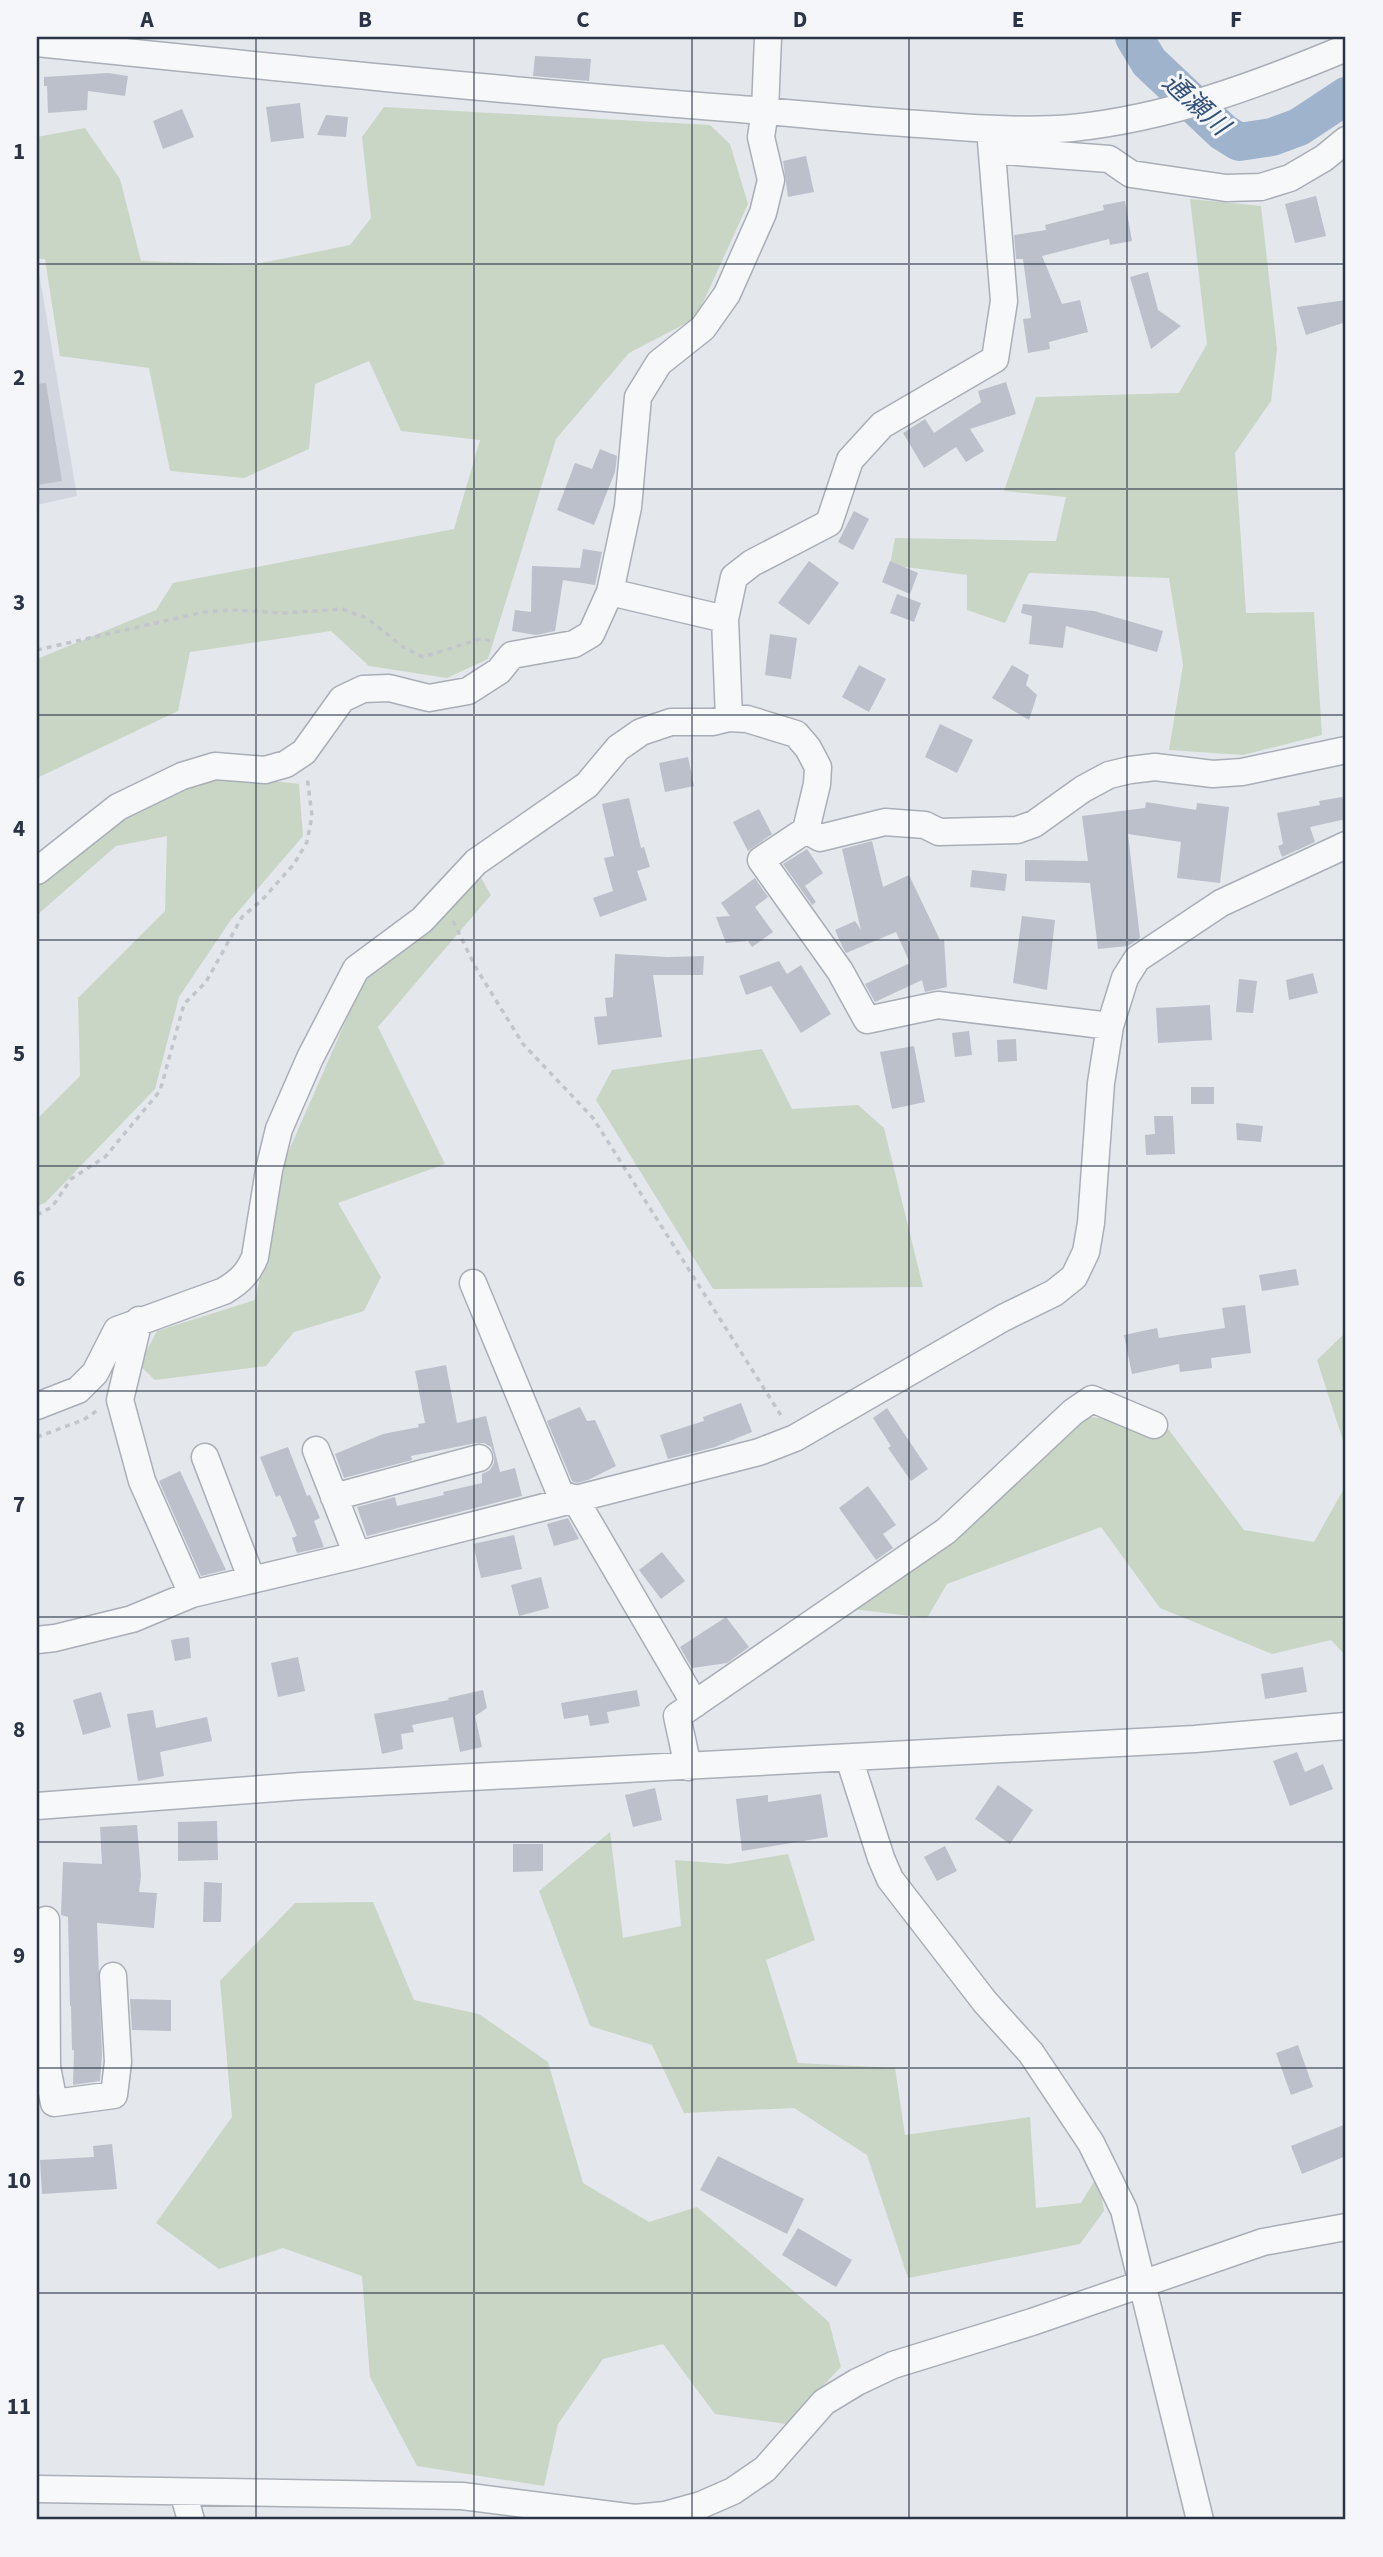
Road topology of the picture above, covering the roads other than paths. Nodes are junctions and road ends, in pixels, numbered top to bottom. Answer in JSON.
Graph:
{"nodes":[{"id":1,"x":768,"y":37,"type":"edge"},
{"id":2,"x":37,"y":43,"type":"edge"},
{"id":3,"x":1346,"y":48,"type":"edge"},
{"id":4,"x":765,"y":111,"type":"junction"},
{"id":5,"x":991,"y":140,"type":"junction"},
{"id":6,"x":1346,"y":140,"type":"edge"},
{"id":7,"x":610,"y":592,"type":"junction"},
{"id":8,"x":725,"y":619,"type":"junction"},
{"id":9,"x":729,"y":718,"type":"junction"},
{"id":10,"x":1346,"y":750,"type":"edge"},
{"id":11,"x":806,"y":830,"type":"junction"},
{"id":12,"x":1346,"y":845,"type":"edge"},
{"id":13,"x":37,"y":871,"type":"edge"},
{"id":14,"x":1110,"y":1026,"type":"junction"},
{"id":15,"x":472,"y":1283,"type":"dead end"},
{"id":16,"x":139,"y":1321,"type":"junction"},
{"id":17,"x":37,"y":1406,"type":"edge"},
{"id":18,"x":1154,"y":1425,"type":"dead end"},
{"id":19,"x":316,"y":1450,"type":"dead end"},
{"id":20,"x":205,"y":1457,"type":"dead end"},
{"id":21,"x":480,"y":1458,"type":"dead end"},
{"id":22,"x":334,"y":1497,"type":"junction"},
{"id":23,"x":575,"y":1499,"type":"junction"},
{"id":24,"x":356,"y":1555,"type":"junction"},
{"id":25,"x":252,"y":1580,"type":"junction"},
{"id":26,"x":192,"y":1594,"type":"junction"},
{"id":27,"x":37,"y":1640,"type":"edge"},
{"id":28,"x":695,"y":1704,"type":"junction"},
{"id":29,"x":1346,"y":1726,"type":"edge"},
{"id":30,"x":849,"y":1758,"type":"junction"},
{"id":31,"x":688,"y":1767,"type":"junction"},
{"id":32,"x":37,"y":1806,"type":"edge"},
{"id":33,"x":46,"y":1920,"type":"dead end"},
{"id":34,"x":113,"y":1976,"type":"dead end"},
{"id":35,"x":42,"y":2067,"type":"edge"},
{"id":36,"x":1346,"y":2227,"type":"edge"},
{"id":37,"x":1142,"y":2284,"type":"junction"},
{"id":38,"x":37,"y":2489,"type":"edge"},
{"id":39,"x":183,"y":2492,"type":"junction"},
{"id":40,"x":191,"y":2520,"type":"edge"},
{"id":41,"x":1199,"y":2520,"type":"edge"}],
"edges":[{"from":1,"to":4,"type":"street"},
{"from":2,"to":4,"type":"street"},
{"from":3,"to":5,"type":"street"},
{"from":4,"to":5,"type":"street"},
{"from":4,"to":7,"type":"street"},
{"from":5,"to":6,"type":"street"},
{"from":5,"to":8,"type":"street"},
{"from":7,"to":8,"type":"street"},
{"from":7,"to":13,"type":"street"},
{"from":8,"to":9,"type":"street"},
{"from":9,"to":11,"type":"street"},
{"from":9,"to":16,"type":"street"},
{"from":10,"to":11,"type":"street"},
{"from":11,"to":14,"type":"street"},
{"from":12,"to":14,"type":"street"},
{"from":14,"to":23,"type":"street"},
{"from":15,"to":23,"type":"street"},
{"from":16,"to":17,"type":"street"},
{"from":16,"to":26,"type":"street"},
{"from":18,"to":28,"type":"street"},
{"from":19,"to":22,"type":"street"},
{"from":20,"to":25,"type":"street"},
{"from":21,"to":22,"type":"street"},
{"from":22,"to":24,"type":"street"},
{"from":23,"to":24,"type":"street"},
{"from":23,"to":28,"type":"street"},
{"from":24,"to":25,"type":"street"},
{"from":25,"to":26,"type":"street"},
{"from":26,"to":27,"type":"street"},
{"from":28,"to":31,"type":"street"},
{"from":29,"to":30,"type":"street"},
{"from":30,"to":31,"type":"street"},
{"from":30,"to":37,"type":"street"},
{"from":31,"to":32,"type":"street"},
{"from":33,"to":35,"type":"street"},
{"from":34,"to":35,"type":"street"},
{"from":36,"to":37,"type":"street"},
{"from":37,"to":39,"type":"street"},
{"from":37,"to":41,"type":"street"},
{"from":38,"to":39,"type":"street"},
{"from":39,"to":40,"type":"street"}]}
